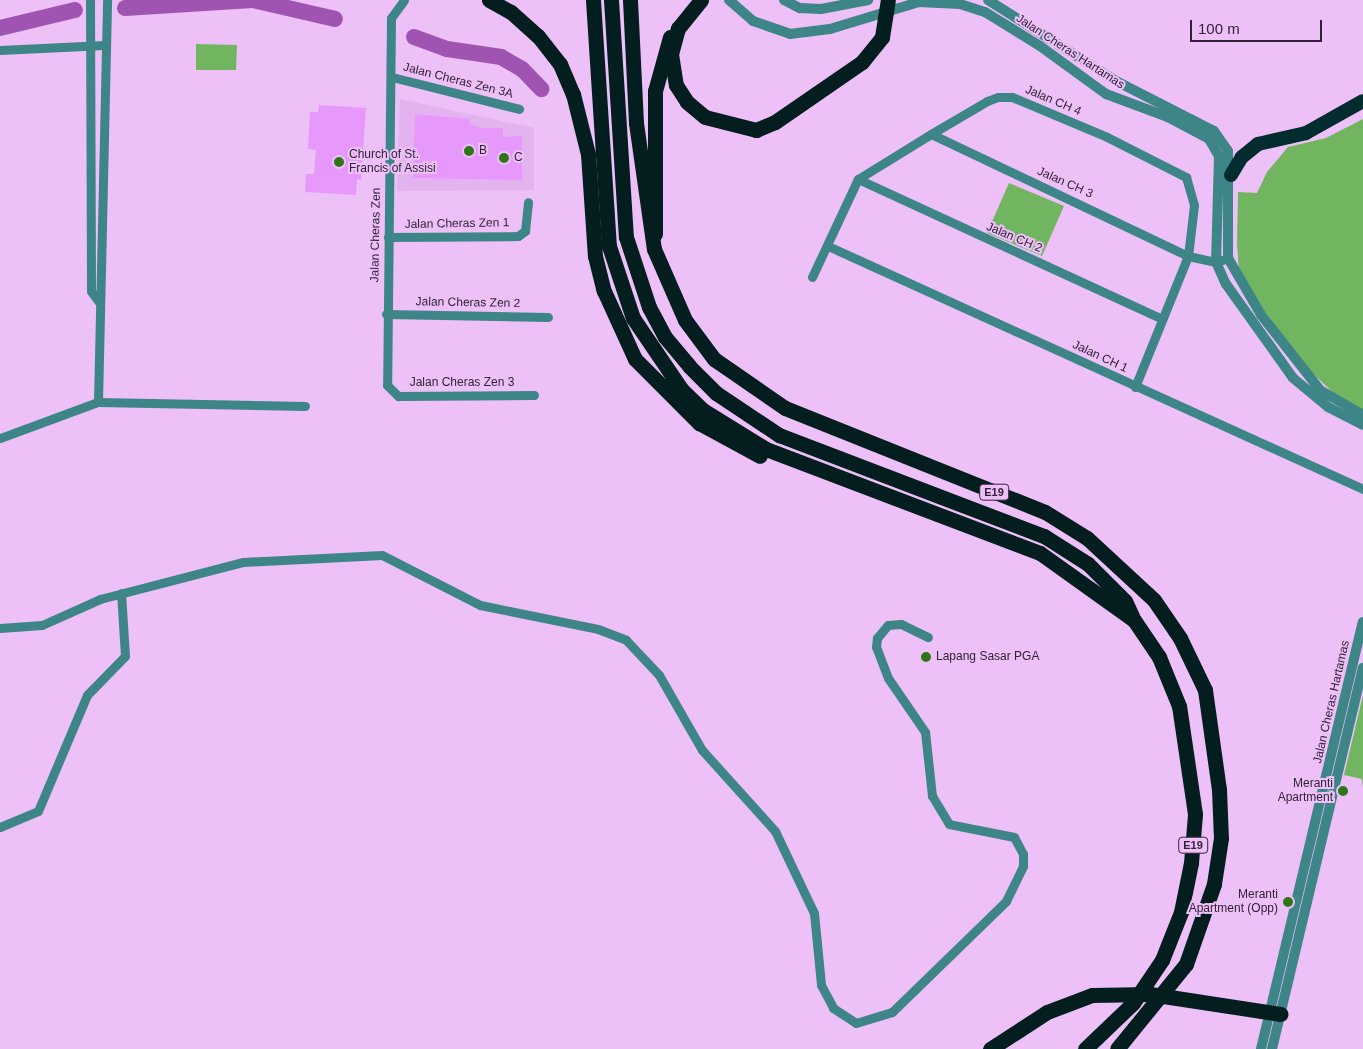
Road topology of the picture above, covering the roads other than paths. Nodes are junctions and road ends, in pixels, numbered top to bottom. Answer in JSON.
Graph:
{"nodes":[{"id":1,"x":90,"y":0,"type":"edge"},
{"id":2,"x":107,"y":0,"type":"edge"},
{"id":3,"x":404,"y":0,"type":"edge"},
{"id":4,"x":488,"y":0,"type":"edge"},
{"id":5,"x":593,"y":0,"type":"edge"},
{"id":6,"x":611,"y":0,"type":"edge"},
{"id":7,"x":630,"y":0,"type":"edge"},
{"id":8,"x":693,"y":0,"type":"edge"},
{"id":9,"x":701,"y":0,"type":"edge"},
{"id":10,"x":729,"y":0,"type":"edge"},
{"id":11,"x":784,"y":0,"type":"edge"},
{"id":12,"x":868,"y":0,"type":"edge"},
{"id":13,"x":888,"y":0,"type":"edge"},
{"id":14,"x":988,"y":0,"type":"edge"},
{"id":15,"x":105,"y":45,"type":"junction"},
{"id":16,"x":91,"y":46,"type":"junction"},
{"id":17,"x":1064,"y":47,"type":"junction"},
{"id":18,"x":0,"y":50,"type":"edge"},
{"id":19,"x":392,"y":77,"type":"junction"},
{"id":20,"x":1088,"y":80,"type":"junction"},
{"id":21,"x":1363,"y":101,"type":"edge"},
{"id":22,"x":519,"y":109,"type":"dead end"},
{"id":23,"x":931,"y":134,"type":"junction"},
{"id":24,"x":1231,"y":175,"type":"junction"},
{"id":25,"x":858,"y":179,"type":"junction"},
{"id":26,"x":528,"y":202,"type":"dead end"},
{"id":27,"x":388,"y":238,"type":"junction"},
{"id":28,"x":828,"y":246,"type":"junction"},
{"id":29,"x":654,"y":248,"type":"junction"},
{"id":30,"x":1188,"y":256,"type":"junction"},
{"id":31,"x":1228,"y":258,"type":"junction"},
{"id":32,"x":1216,"y":262,"type":"junction"},
{"id":33,"x":812,"y":277,"type":"dead end"},
{"id":34,"x":99,"y":302,"type":"junction"},
{"id":35,"x":386,"y":314,"type":"junction"},
{"id":36,"x":548,"y":317,"type":"dead end"},
{"id":37,"x":1162,"y":319,"type":"junction"},
{"id":38,"x":1134,"y":387,"type":"junction"},
{"id":39,"x":390,"y":392,"type":"joint"},
{"id":40,"x":534,"y":395,"type":"dead end"},
{"id":41,"x":98,"y":402,"type":"junction"},
{"id":42,"x":305,"y":406,"type":"dead end"},
{"id":43,"x":1363,"y":414,"type":"edge"},
{"id":44,"x":1363,"y":425,"type":"edge"},
{"id":45,"x":0,"y":438,"type":"edge"},
{"id":46,"x":829,"y":475,"type":"junction"},
{"id":47,"x":1363,"y":490,"type":"edge"},
{"id":48,"x":121,"y":593,"type":"junction"},
{"id":49,"x":1134,"y":620,"type":"junction"},
{"id":50,"x":1363,"y":622,"type":"edge"},
{"id":51,"x":0,"y":628,"type":"edge"},
{"id":52,"x":928,"y":637,"type":"dead end"},
{"id":53,"x":1359,"y":670,"type":"edge"},
{"id":54,"x":0,"y":827,"type":"edge"},
{"id":55,"x":1274,"y":1013,"type":"junction"},
{"id":56,"x":990,"y":1049,"type":"edge"},
{"id":57,"x":1085,"y":1049,"type":"edge"},
{"id":58,"x":1117,"y":1049,"type":"edge"},
{"id":59,"x":1261,"y":1049,"type":"edge"},
{"id":60,"x":1272,"y":1049,"type":"edge"}],
"edges":[{"from":1,"to":16,"type":"street"},
{"from":2,"to":15,"type":"street"},
{"from":3,"to":19,"type":"street","name":"Jalan Cheras Zen"},
{"from":4,"to":46,"type":"highway"},
{"from":5,"to":46,"type":"highway"},
{"from":6,"to":49,"type":"highway","number":"E19"},
{"from":7,"to":29,"type":"highway","number":"E19","bridge":true},
{"from":8,"to":29,"type":"highway","bridge":true},
{"from":9,"to":13,"type":"highway","bridge":true},
{"from":10,"to":20,"type":"street","name":"Jalan Cheras Hartamas"},
{"from":11,"to":12,"type":"street"},
{"from":14,"to":17,"type":"street","name":"Jalan Cheras Hartamas"},
{"from":15,"to":16,"type":"street"},
{"from":15,"to":34,"type":"street"},
{"from":16,"to":18,"type":"street"},
{"from":16,"to":34,"type":"street"},
{"from":17,"to":20,"type":"street"},
{"from":17,"to":24,"type":"street","name":"Jalan Cheras Hartamas"},
{"from":19,"to":22,"type":"street","name":"Jalan Cheras Zen 3A"},
{"from":19,"to":27,"type":"street","name":"Jalan Cheras Zen"},
{"from":20,"to":32,"type":"street","name":"Jalan Cheras Hartamas"},
{"from":21,"to":24,"type":"highway"},
{"from":23,"to":25,"type":"street","name":"Jalan CH 4"},
{"from":23,"to":30,"type":"street","name":"Jalan CH 3"},
{"from":23,"to":30,"type":"street","name":"Jalan CH 4"},
{"from":24,"to":31,"type":"street","name":"Jalan Cheras Hartamas"},
{"from":25,"to":28,"type":"street"},
{"from":25,"to":37,"type":"street","name":"Jalan CH 2"},
{"from":26,"to":27,"type":"street","name":"Jalan Cheras Zen 1"},
{"from":27,"to":35,"type":"street","name":"Jalan Cheras Zen"},
{"from":28,"to":33,"type":"street"},
{"from":28,"to":38,"type":"street","name":"Jalan CH 1"},
{"from":29,"to":58,"type":"highway","number":"E19","bridge":true},
{"from":30,"to":32,"type":"street","name":"Jalan CH 3"},
{"from":30,"to":37,"type":"street","name":"Jalan CH 4"},
{"from":31,"to":32,"type":"street"},
{"from":31,"to":43,"type":"street"},
{"from":32,"to":44,"type":"street","name":"Jalan Cheras Hartamas"},
{"from":34,"to":41,"type":"street"},
{"from":35,"to":36,"type":"street","name":"Jalan Cheras Zen 2"},
{"from":35,"to":39,"type":"street","name":"Jalan Cheras Zen"},
{"from":37,"to":38,"type":"street","name":"Jalan CH 4"},
{"from":38,"to":47,"type":"street","name":"Jalan CH 1"},
{"from":39,"to":40,"type":"street","name":"Jalan Cheras Zen 3"},
{"from":41,"to":42,"type":"street"},
{"from":41,"to":45,"type":"street"},
{"from":46,"to":49,"type":"highway"},
{"from":48,"to":51,"type":"street"},
{"from":48,"to":52,"type":"street"},
{"from":48,"to":54,"type":"street"},
{"from":49,"to":57,"type":"highway","number":"E19","bridge":true},
{"from":50,"to":53,"type":"street","name":"Jalan Cheras Hartamas"},
{"from":53,"to":55,"type":"street","name":"Jalan Cheras Hartamas"},
{"from":55,"to":56,"type":"highway"},
{"from":55,"to":59,"type":"street","name":"Jalan Cheras Hartamas"},
{"from":55,"to":60,"type":"street","name":"Jalan Cheras Hartamas"}]}
